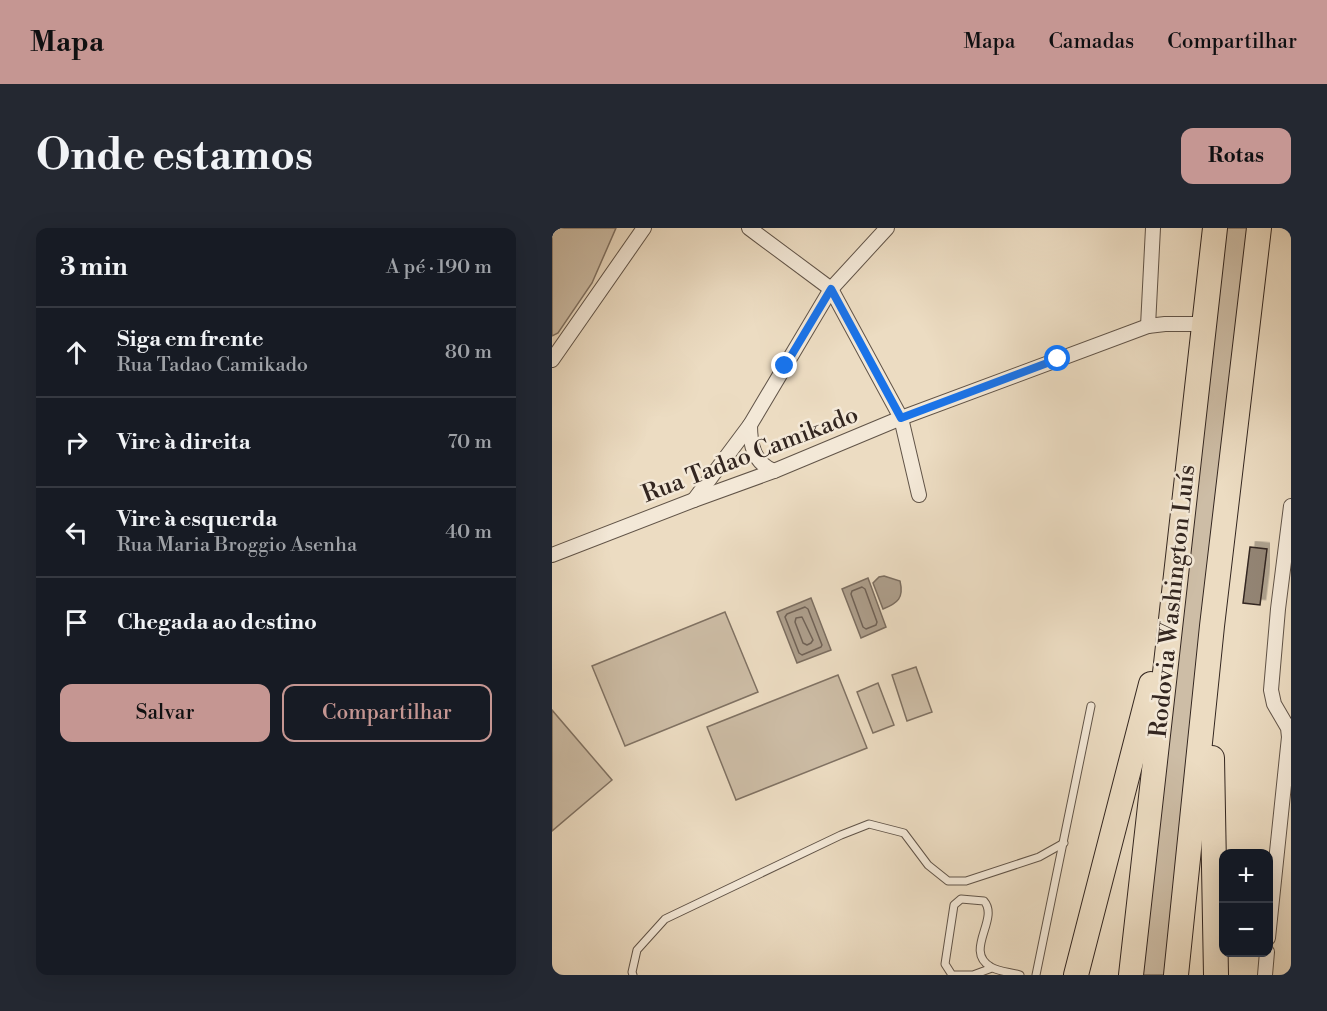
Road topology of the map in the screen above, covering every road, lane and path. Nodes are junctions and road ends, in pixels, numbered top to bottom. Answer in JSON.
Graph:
{"nodes":[{"id":1,"x":644,"y":228,"type":"edge"},
{"id":2,"x":749,"y":228,"type":"edge"},
{"id":3,"x":887,"y":228,"type":"edge"},
{"id":4,"x":1153,"y":228,"type":"edge"},
{"id":5,"x":1215,"y":228,"type":"edge"},
{"id":6,"x":1259,"y":228,"type":"edge"},
{"id":7,"x":831,"y":289,"type":"junction"},
{"id":8,"x":1203,"y":324,"type":"junction"},
{"id":9,"x":1148,"y":326,"type":"junction"},
{"id":10,"x":552,"y":360,"type":"edge"},
{"id":11,"x":901,"y":418,"type":"junction"},
{"id":12,"x":750,"y":425,"type":"junction"},
{"id":13,"x":774,"y":471,"type":"junction"},
{"id":14,"x":919,"y":495,"type":"dead end"},
{"id":15,"x":694,"y":500,"type":"junction"},
{"id":16,"x":1291,"y":506,"type":"edge"},
{"id":17,"x":552,"y":555,"type":"edge"},
{"id":18,"x":1171,"y":609,"type":"junction"},
{"id":19,"x":1285,"y":610,"type":"edge"},
{"id":20,"x":1212,"y":626,"type":"junction"},
{"id":21,"x":1091,"y":706,"type":"dead end"},
{"id":22,"x":1064,"y":843,"type":"junction"},
{"id":23,"x":1277,"y":855,"type":"junction"},
{"id":24,"x":1291,"y":857,"type":"edge"},
{"id":25,"x":1272,"y":903,"type":"edge"},
{"id":26,"x":1267,"y":957,"type":"edge"},
{"id":27,"x":992,"y":968,"type":"junction"},
{"id":28,"x":633,"y":975,"type":"edge"},
{"id":29,"x":1020,"y":975,"type":"edge"},
{"id":30,"x":1036,"y":975,"type":"edge"},
{"id":31,"x":1076,"y":975,"type":"edge"},
{"id":32,"x":1131,"y":975,"type":"edge"},
{"id":33,"x":1176,"y":975,"type":"edge"},
{"id":34,"x":1215,"y":975,"type":"edge"},
{"id":35,"x":1265,"y":975,"type":"edge"}],
"edges":[{"from":1,"to":10,"type":"street"},
{"from":2,"to":7,"type":"street"},
{"from":3,"to":7,"type":"street"},
{"from":4,"to":9,"type":"street"},
{"from":5,"to":8,"type":"highway","name":"Rodovia Washington Luís"},
{"from":6,"to":20,"type":"highway","name":"Rodovia Washington Luís"},
{"from":7,"to":11,"type":"street"},
{"from":7,"to":12,"type":"street"},
{"from":8,"to":9,"type":"street","name":"Rua Tadao Camikado"},
{"from":8,"to":18,"type":"highway","name":"Rodovia Washington Luís"},
{"from":9,"to":11,"type":"street","name":"Rua Tadao Camikado"},
{"from":11,"to":13,"type":"street","name":"Rua Tadao Camikado"},
{"from":11,"to":14,"type":"street"},
{"from":12,"to":13,"type":"street"},
{"from":12,"to":15,"type":"street"},
{"from":13,"to":15,"type":"street","name":"Rua Tadao Camikado"},
{"from":15,"to":17,"type":"street","name":"Rua Tadao Camikado"},
{"from":16,"to":19,"type":"street"},
{"from":18,"to":31,"type":"highway"},
{"from":18,"to":32,"type":"highway","name":"Rodovia Washington Luís"},
{"from":19,"to":23,"type":"street"},
{"from":20,"to":33,"type":"highway","name":"Rodovia Washington Luís"},
{"from":20,"to":34,"type":"highway"},
{"from":21,"to":22,"type":"lane"},
{"from":22,"to":28,"type":"lane"},
{"from":22,"to":30,"type":"lane"},
{"from":23,"to":24,"type":"street"},
{"from":23,"to":25,"type":"street"},
{"from":26,"to":35,"type":"street"},
{"from":27,"to":27,"type":"lane"},
{"from":27,"to":29,"type":"lane"}]}
